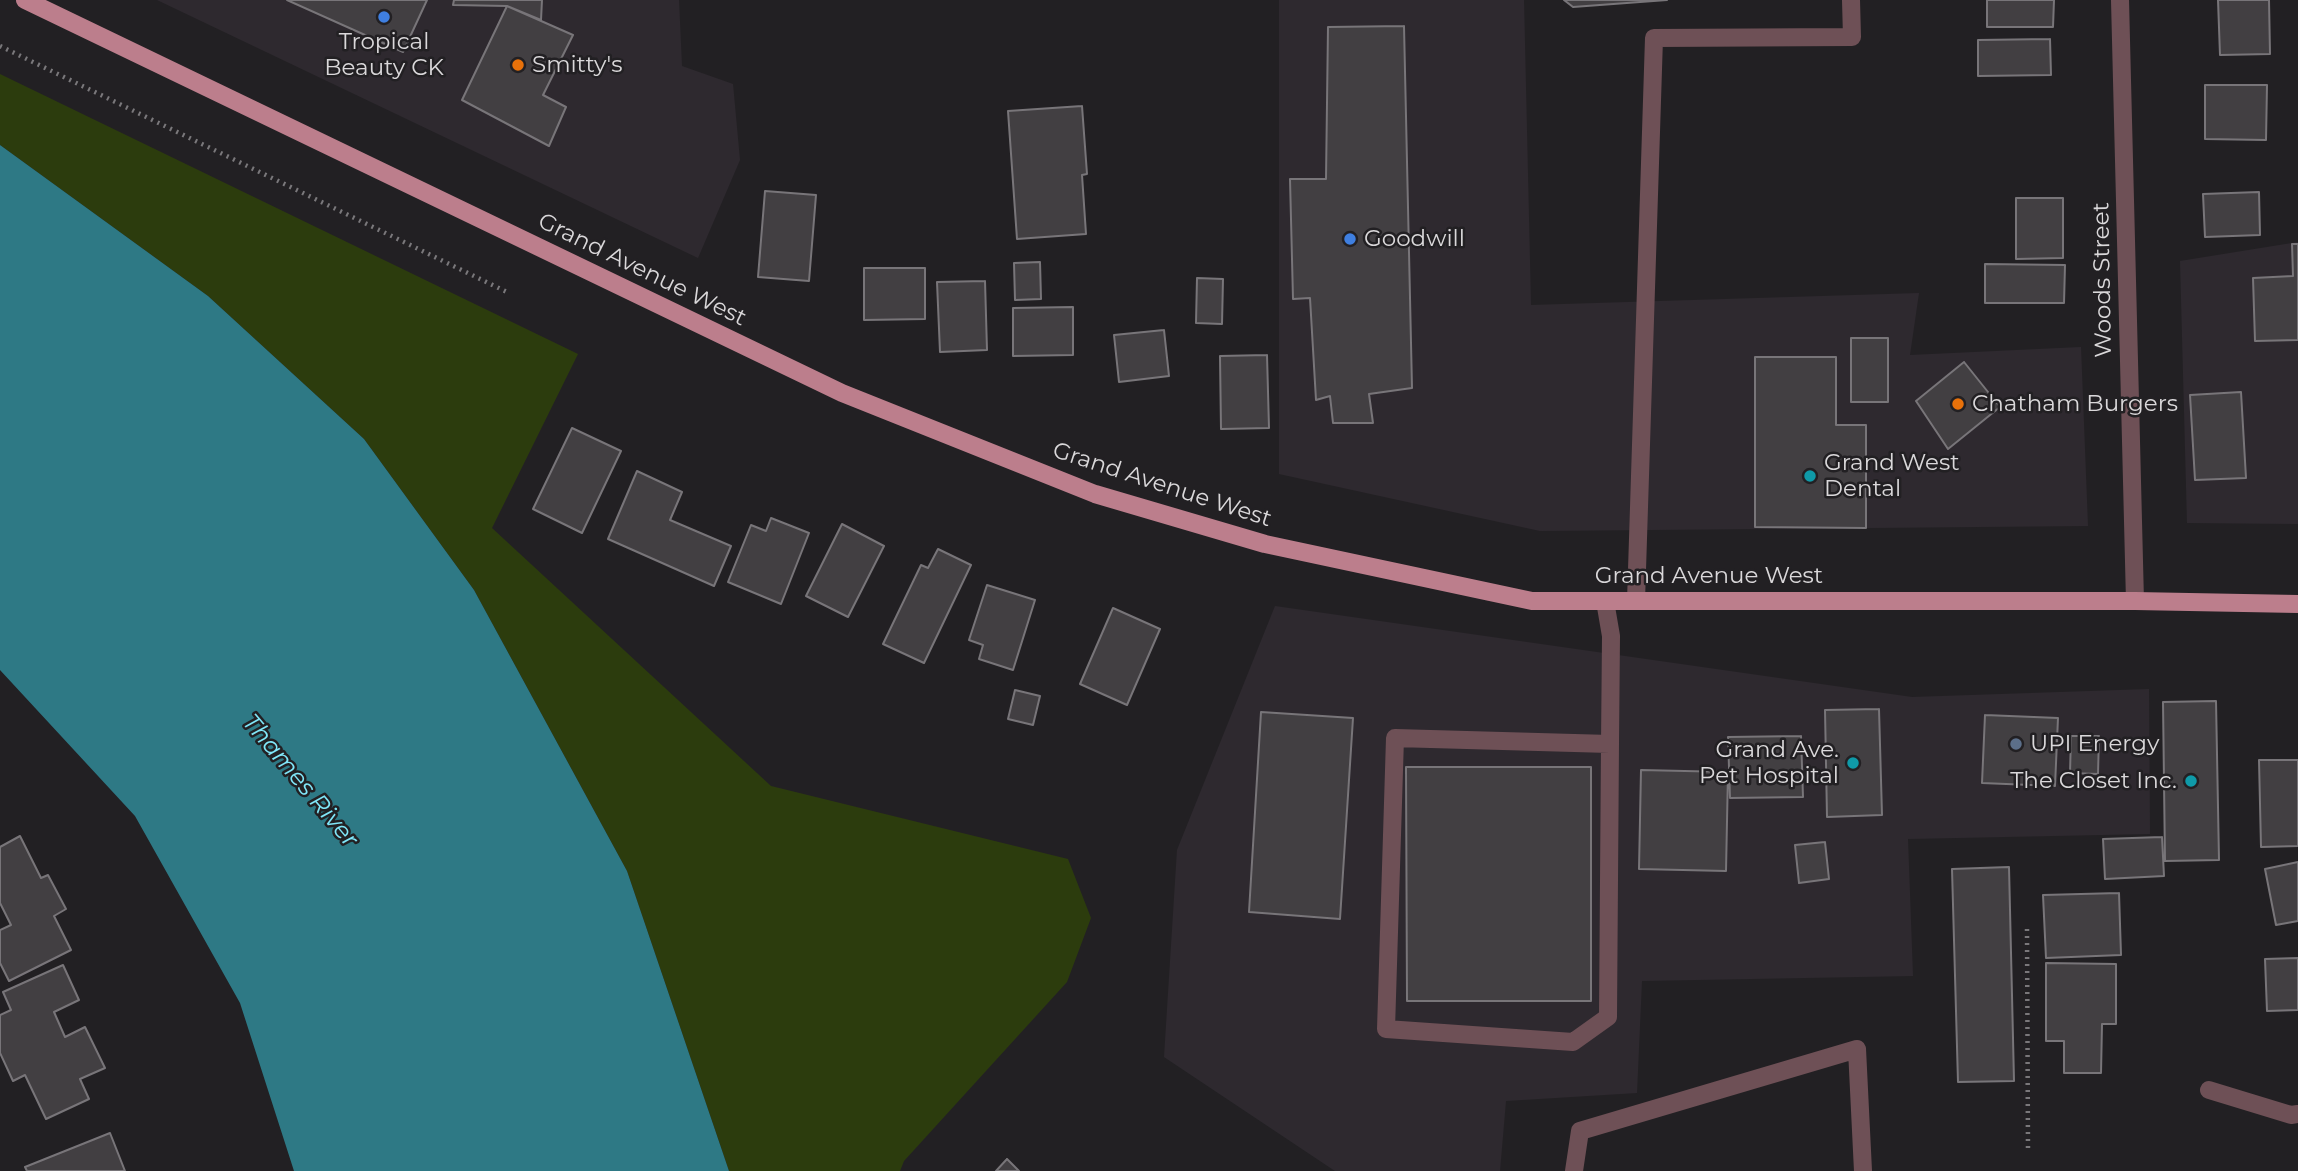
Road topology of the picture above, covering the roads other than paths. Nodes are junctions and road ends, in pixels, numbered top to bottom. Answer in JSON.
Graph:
{"nodes":[{"id":1,"x":25,"y":0,"type":"edge"},
{"id":2,"x":1851,"y":0,"type":"edge"},
{"id":3,"x":2120,"y":0,"type":"edge"},
{"id":4,"x":51,"y":6,"type":"edge"},
{"id":5,"x":1605,"y":601,"type":"junction"},
{"id":6,"x":1636,"y":601,"type":"junction"},
{"id":7,"x":2135,"y":601,"type":"junction"},
{"id":8,"x":2298,"y":604,"type":"edge"},
{"id":9,"x":1610,"y":744,"type":"junction"},
{"id":10,"x":2209,"y":1090,"type":"dead end"},
{"id":11,"x":2298,"y":1114,"type":"edge"},
{"id":12,"x":1574,"y":1171,"type":"edge"},
{"id":13,"x":1863,"y":1171,"type":"edge"}],
"edges":[{"from":1,"to":4,"type":"main road","name":"Grand Avenue West"},
{"from":2,"to":6,"type":"street"},
{"from":3,"to":7,"type":"street","name":"Woods Street"},
{"from":4,"to":5,"type":"main road","name":"Grand Avenue West"},
{"from":5,"to":6,"type":"main road","name":"Grand Avenue West"},
{"from":5,"to":9,"type":"street"},
{"from":6,"to":7,"type":"main road","name":"Grand Avenue West"},
{"from":7,"to":8,"type":"main road","name":"Grand Avenue West"},
{"from":9,"to":9,"type":"street"},
{"from":10,"to":11,"type":"street"},
{"from":12,"to":13,"type":"street"}]}
